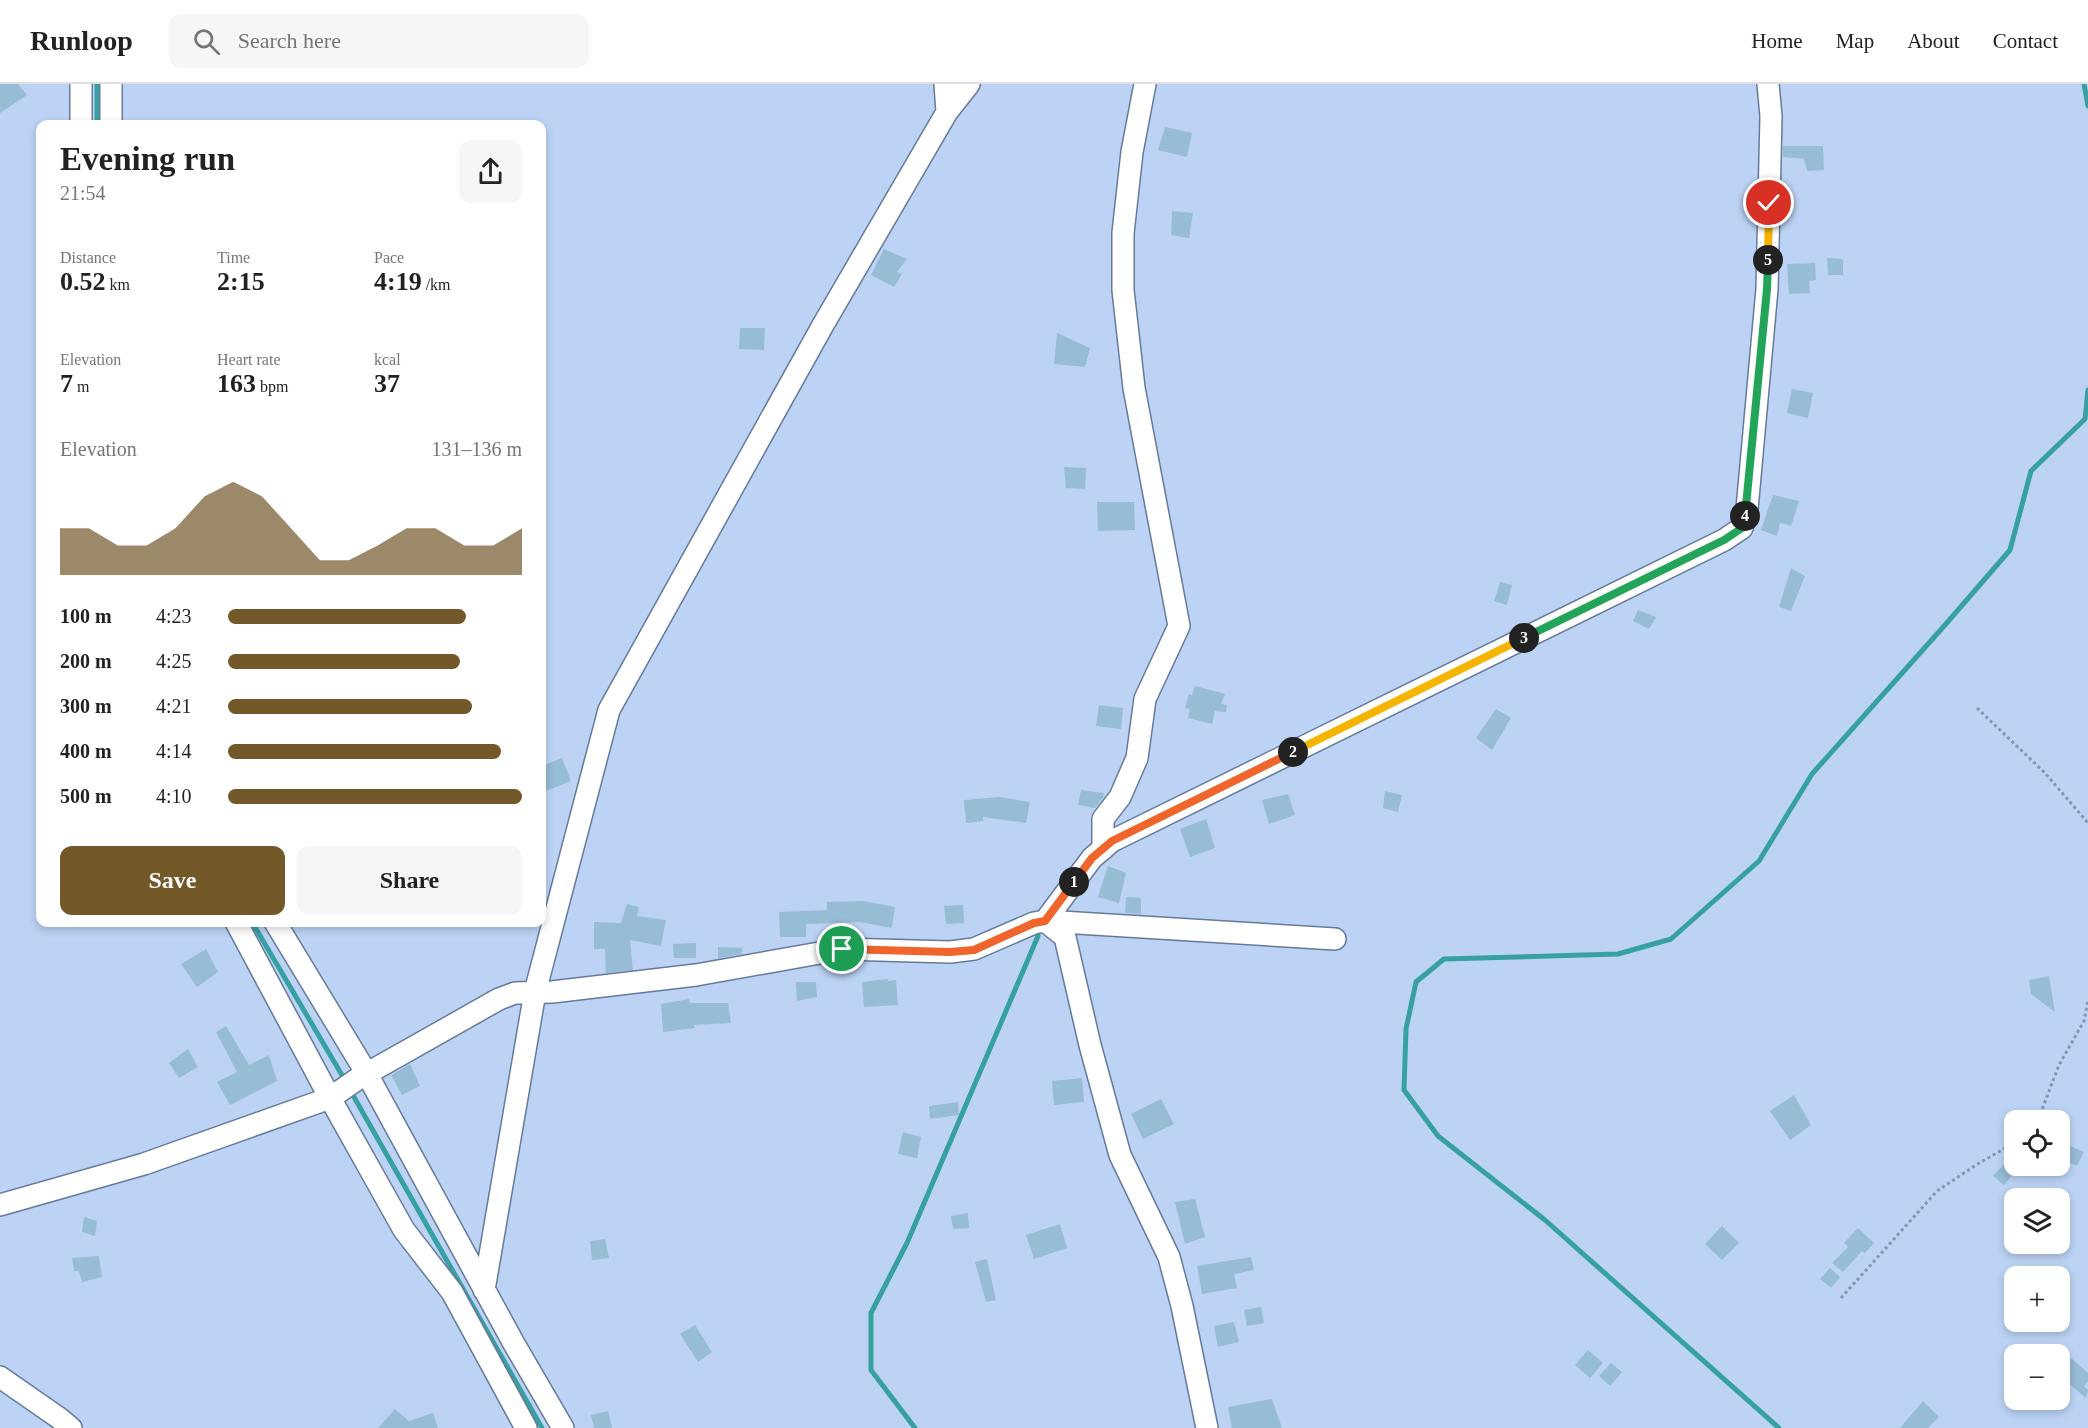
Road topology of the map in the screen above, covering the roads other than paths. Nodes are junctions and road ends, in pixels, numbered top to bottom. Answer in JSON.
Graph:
{"nodes":[{"id":1,"x":81,"y":84,"type":"edge"},
{"id":2,"x":111,"y":84,"type":"edge"},
{"id":3,"x":945,"y":84,"type":"edge"},
{"id":4,"x":969,"y":84,"type":"edge"},
{"id":5,"x":1145,"y":84,"type":"edge"},
{"id":6,"x":1768,"y":84,"type":"edge"},
{"id":7,"x":947,"y":112,"type":"junction"},
{"id":8,"x":81,"y":120,"type":"edge"},
{"id":9,"x":111,"y":120,"type":"edge"},
{"id":10,"x":1103,"y":849,"type":"junction"},
{"id":11,"x":1045,"y":921,"type":"junction"},
{"id":12,"x":239,"y":927,"type":"edge"},
{"id":13,"x":278,"y":927,"type":"edge"},
{"id":14,"x":1335,"y":939,"type":"dead end"},
{"id":15,"x":535,"y":992,"type":"junction"},
{"id":16,"x":363,"y":1076,"type":"junction"},
{"id":17,"x":330,"y":1098,"type":"junction"},
{"id":18,"x":0,"y":1205,"type":"edge"},
{"id":19,"x":484,"y":1290,"type":"junction"},
{"id":20,"x":0,"y":1377,"type":"edge"},
{"id":21,"x":71,"y":1428,"type":"edge"},
{"id":22,"x":526,"y":1428,"type":"edge"},
{"id":23,"x":563,"y":1428,"type":"edge"},
{"id":24,"x":1207,"y":1428,"type":"edge"}],
"edges":[{"from":1,"to":8,"type":"street"},
{"from":2,"to":9,"type":"street"},
{"from":3,"to":7,"type":"street"},
{"from":4,"to":7,"type":"street"},
{"from":5,"to":10,"type":"street"},
{"from":6,"to":10,"type":"street"},
{"from":7,"to":15,"type":"street"},
{"from":10,"to":11,"type":"street"},
{"from":11,"to":14,"type":"street"},
{"from":11,"to":15,"type":"street"},
{"from":11,"to":24,"type":"street"},
{"from":12,"to":17,"type":"street"},
{"from":13,"to":16,"type":"street"},
{"from":15,"to":16,"type":"street"},
{"from":15,"to":19,"type":"street"},
{"from":16,"to":17,"type":"street"},
{"from":16,"to":19,"type":"street"},
{"from":17,"to":18,"type":"street"},
{"from":17,"to":22,"type":"street"},
{"from":19,"to":23,"type":"street"},
{"from":20,"to":21,"type":"street"}]}
